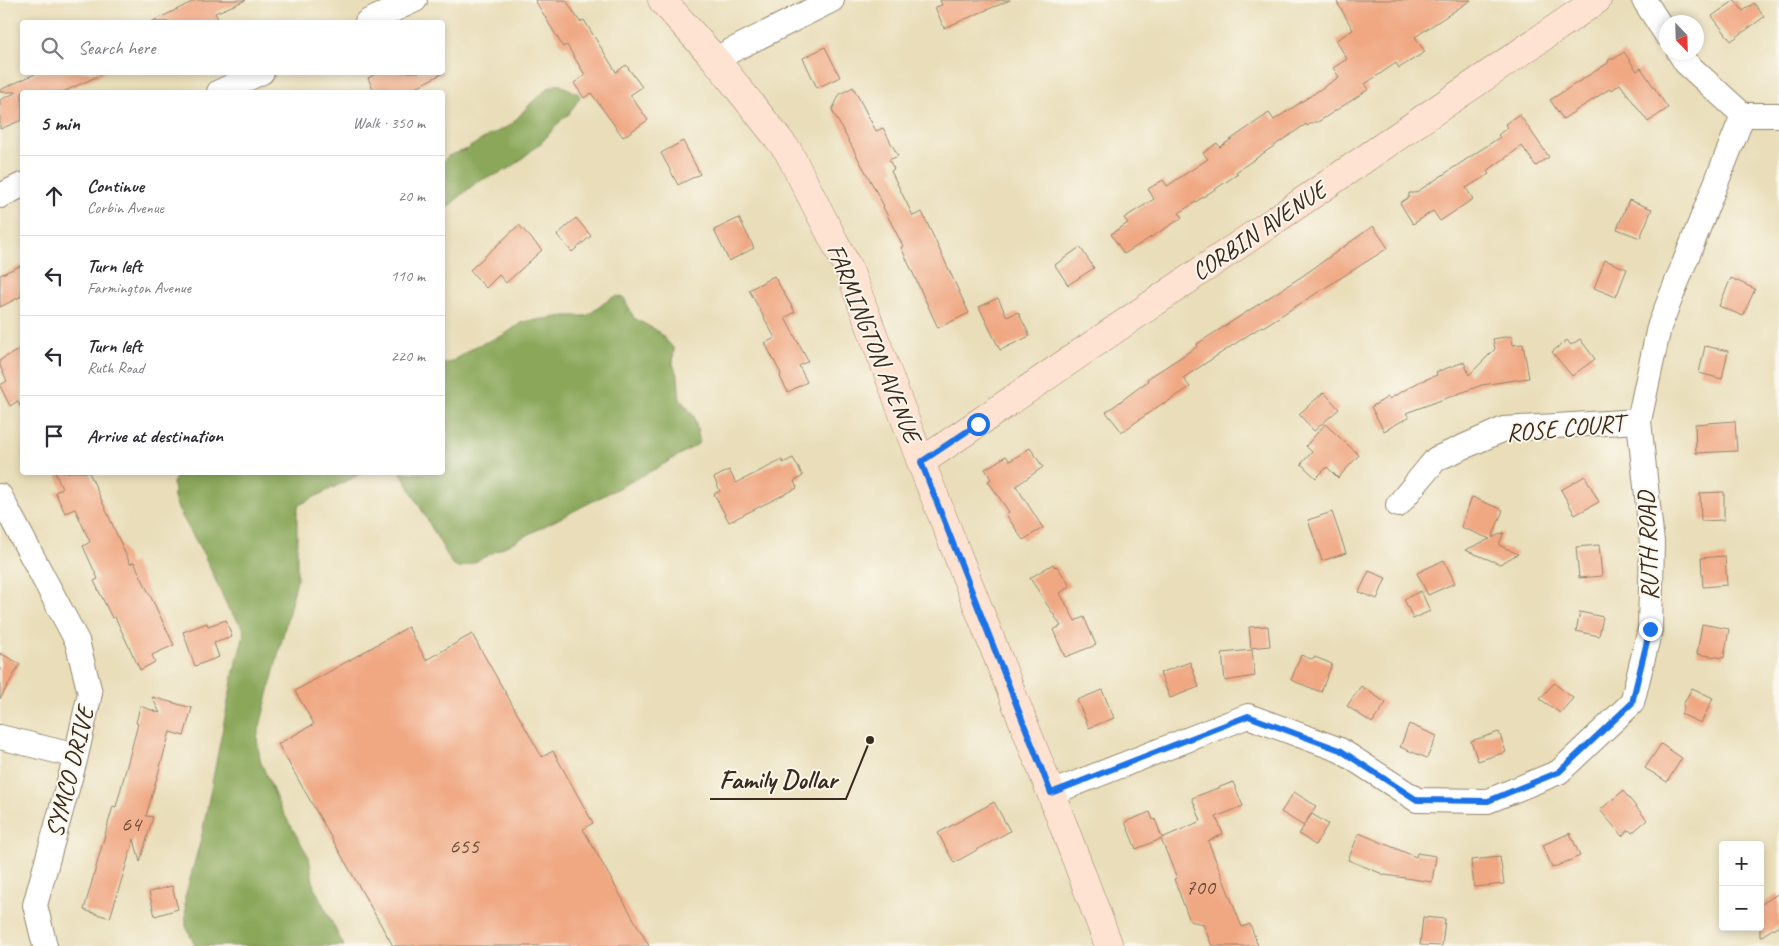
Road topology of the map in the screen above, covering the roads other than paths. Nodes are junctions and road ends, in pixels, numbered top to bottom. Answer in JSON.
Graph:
{"nodes":[{"id":1,"x":415,"y":0,"type":"edge"},
{"id":2,"x":662,"y":0,"type":"edge"},
{"id":3,"x":832,"y":0,"type":"edge"},
{"id":4,"x":1597,"y":0,"type":"edge"},
{"id":5,"x":1644,"y":0,"type":"edge"},
{"id":6,"x":372,"y":20,"type":"edge"},
{"id":7,"x":1659,"y":23,"type":"edge"},
{"id":8,"x":715,"y":59,"type":"junction"},
{"id":9,"x":1684,"y":60,"type":"edge"},
{"id":10,"x":256,"y":75,"type":"edge"},
{"id":11,"x":223,"y":90,"type":"edge"},
{"id":12,"x":1743,"y":115,"type":"junction"},
{"id":13,"x":1779,"y":116,"type":"edge"},
{"id":14,"x":20,"y":186,"type":"edge"},
{"id":15,"x":0,"y":196,"type":"edge"},
{"id":16,"x":1639,"y":422,"type":"junction"},
{"id":17,"x":921,"y":462,"type":"junction"},
{"id":18,"x":0,"y":496,"type":"edge"},
{"id":19,"x":1398,"y":505,"type":"dead end"},
{"id":20,"x":0,"y":737,"type":"edge"},
{"id":21,"x":76,"y":756,"type":"junction"},
{"id":22,"x":1051,"y":793,"type":"junction"},
{"id":23,"x":45,"y":946,"type":"edge"},
{"id":24,"x":1109,"y":946,"type":"edge"}],
"edges":[{"from":1,"to":6,"type":"street"},
{"from":2,"to":8,"type":"main road","name":"FARMINGTON AVENUE"},
{"from":3,"to":8,"type":"street"},
{"from":4,"to":17,"type":"main road","name":"CORBIN AVENUE"},
{"from":5,"to":7,"type":"street"},
{"from":8,"to":17,"type":"main road","name":"FARMINGTON AVENUE"},
{"from":9,"to":12,"type":"street"},
{"from":10,"to":11,"type":"street"},
{"from":12,"to":13,"type":"street"},
{"from":12,"to":16,"type":"street","name":"RUTH ROAD"},
{"from":14,"to":15,"type":"street"},
{"from":16,"to":19,"type":"street","name":"ROSE COURT"},
{"from":16,"to":22,"type":"street","name":"RUTH ROAD"},
{"from":17,"to":22,"type":"main road","name":"FARMINGTON AVENUE"},
{"from":18,"to":21,"type":"street","name":"SYMCO DRIVE"},
{"from":20,"to":21,"type":"street"},
{"from":21,"to":23,"type":"street","name":"SYMCO DRIVE"},
{"from":22,"to":24,"type":"main road","name":"FARMINGTON AVENUE"}]}
